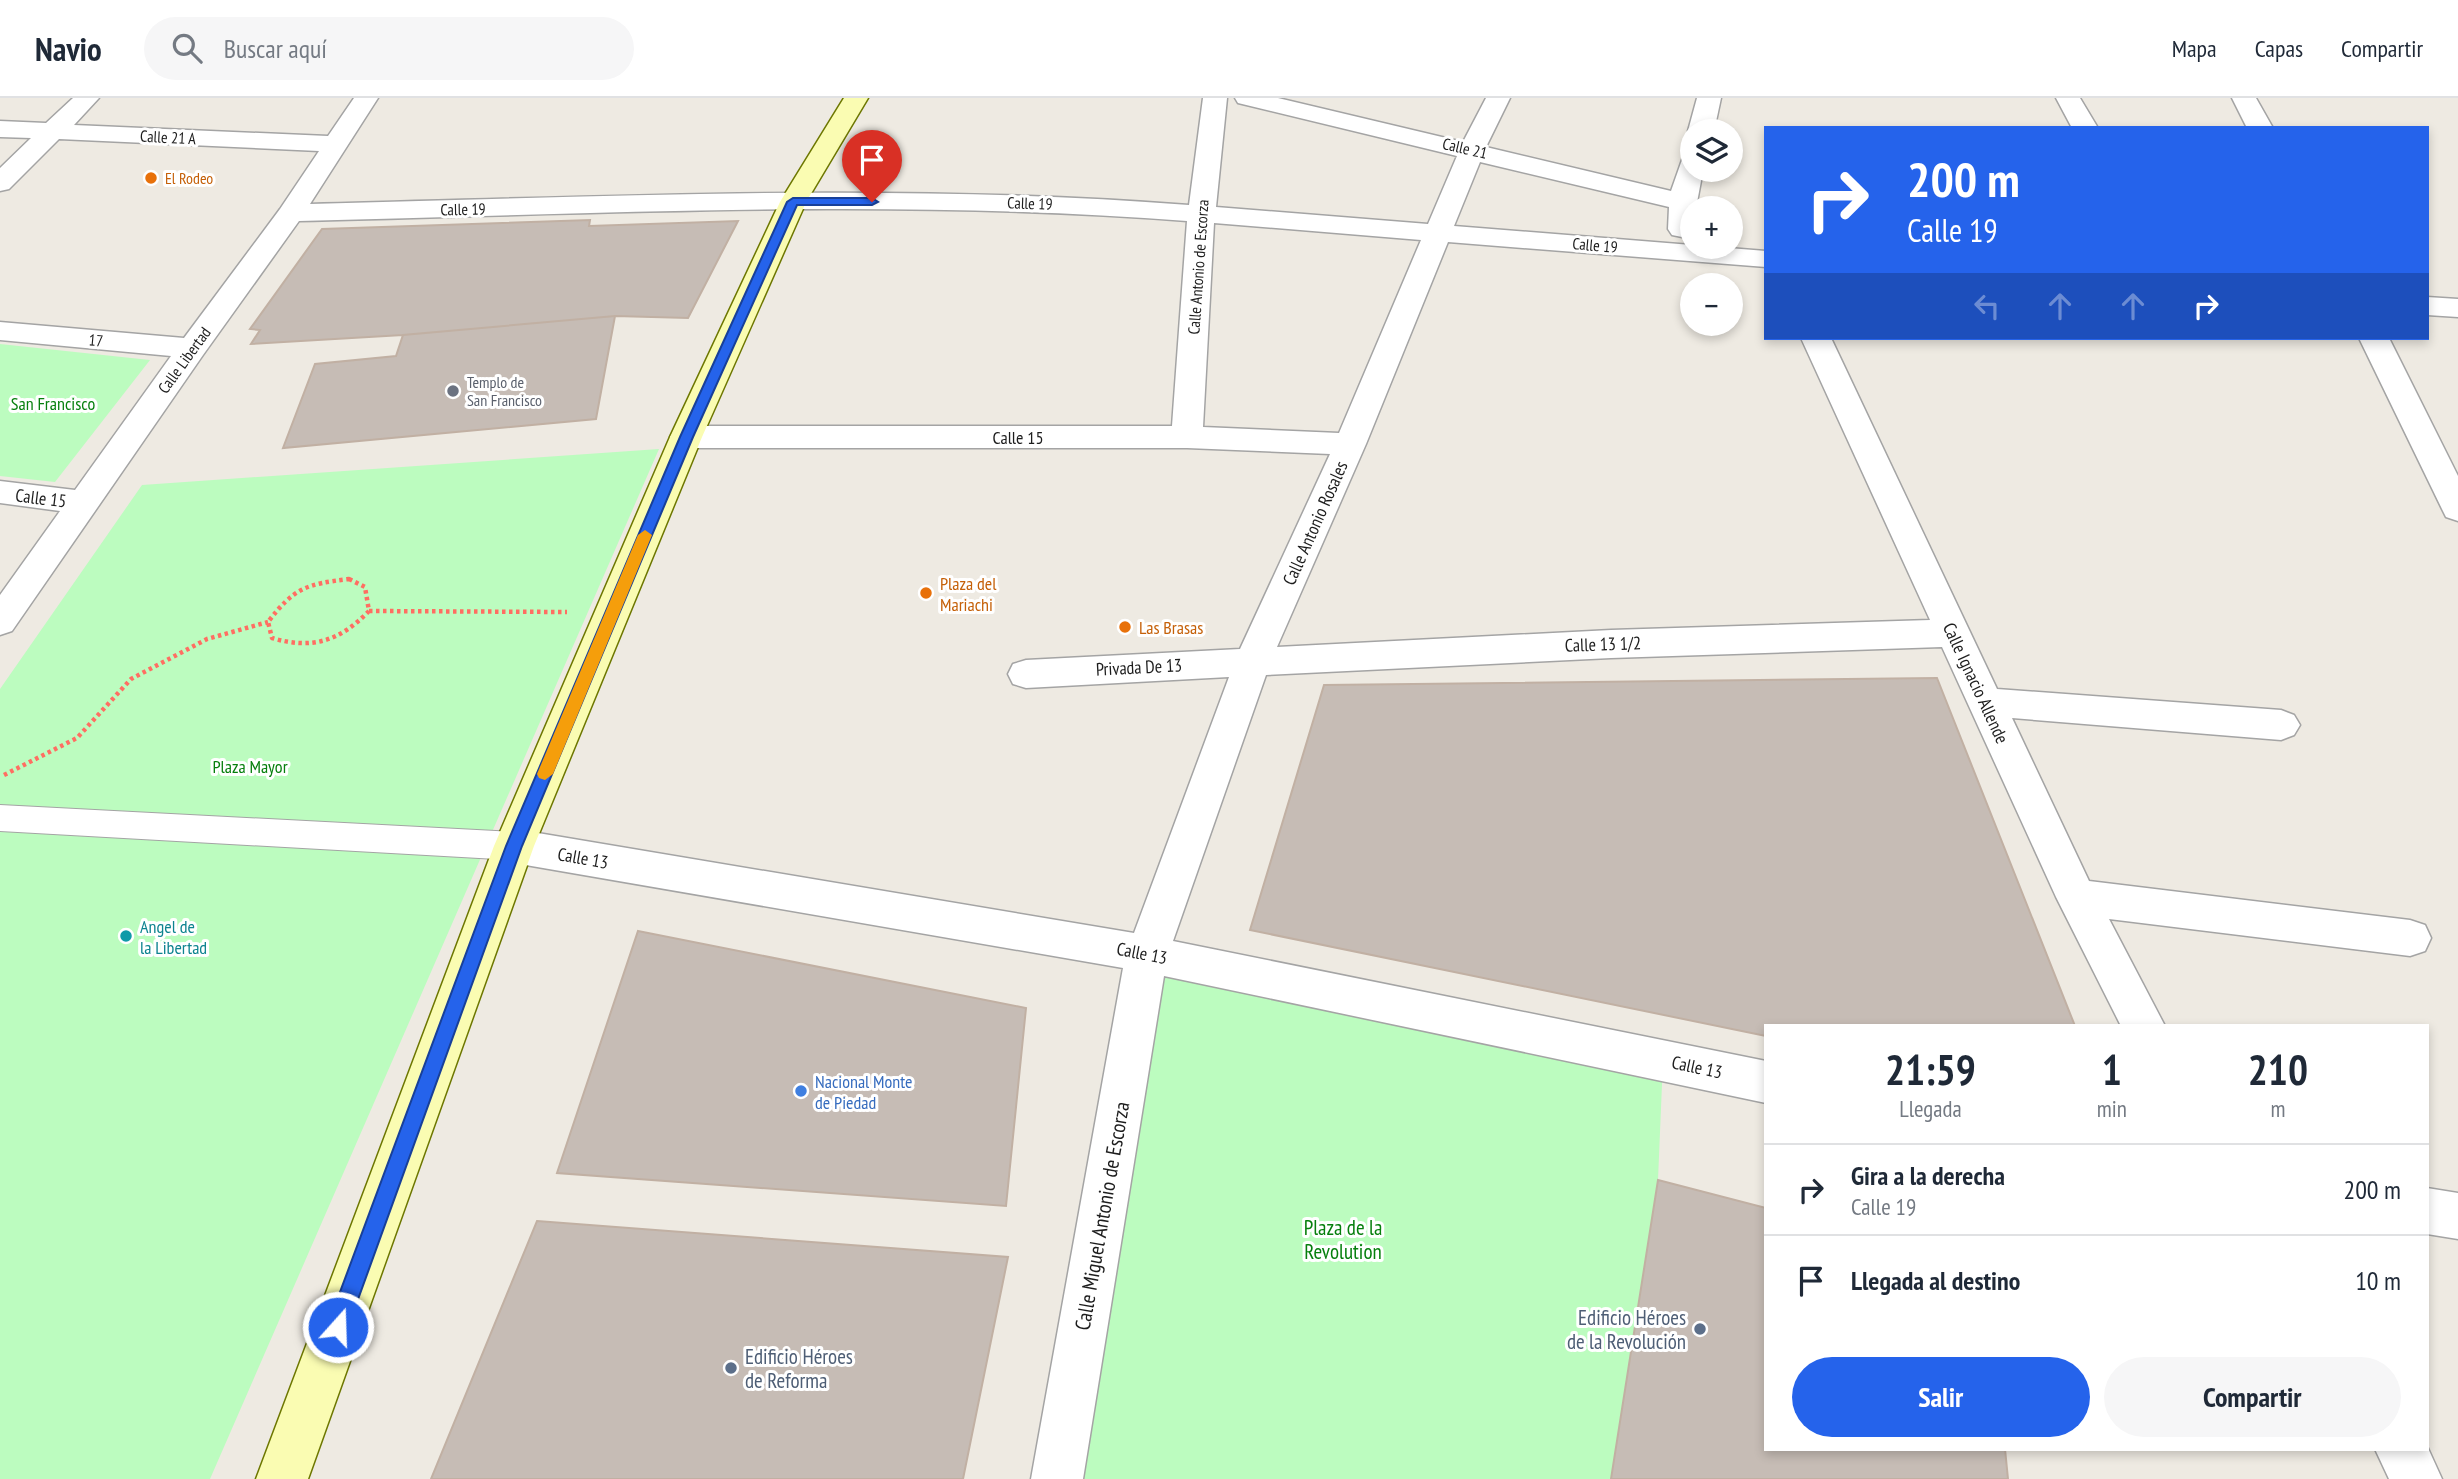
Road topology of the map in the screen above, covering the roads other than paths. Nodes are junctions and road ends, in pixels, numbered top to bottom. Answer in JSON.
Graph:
{"nodes":[{"id":1,"x":87,"y":98,"type":"edge"},
{"id":2,"x":366,"y":98,"type":"edge"},
{"id":3,"x":856,"y":98,"type":"edge"},
{"id":4,"x":1215,"y":98,"type":"edge"},
{"id":5,"x":1247,"y":98,"type":"edge"},
{"id":6,"x":1498,"y":98,"type":"edge"},
{"id":7,"x":1710,"y":98,"type":"edge"},
{"id":8,"x":2068,"y":98,"type":"edge"},
{"id":9,"x":2244,"y":98,"type":"edge"},
{"id":10,"x":1704,"y":119,"type":"edge"},
{"id":11,"x":2084,"y":126,"type":"edge"},
{"id":12,"x":2259,"y":126,"type":"edge"},
{"id":13,"x":0,"y":129,"type":"edge"},
{"id":14,"x":53,"y":132,"type":"junction"},
{"id":15,"x":336,"y":144,"type":"junction"},
{"id":16,"x":1472,"y":150,"type":"junction"},
{"id":17,"x":0,"y":183,"type":"edge"},
{"id":18,"x":793,"y":202,"type":"junction"},
{"id":19,"x":1680,"y":202,"type":"edge"},
{"id":20,"x":291,"y":213,"type":"junction"},
{"id":21,"x":1201,"y":216,"type":"junction"},
{"id":22,"x":1437,"y":232,"type":"junction"},
{"id":23,"x":1680,"y":246,"type":"edge"},
{"id":24,"x":1743,"y":255,"type":"edge"},
{"id":25,"x":1723,"y":259,"type":"edge"},
{"id":26,"x":1764,"y":259,"type":"edge"},
{"id":27,"x":1764,"y":280,"type":"edge"},
{"id":28,"x":2429,"y":306,"type":"edge"},
{"id":29,"x":2458,"y":308,"type":"edge"},
{"id":30,"x":0,"y":331,"type":"edge"},
{"id":31,"x":1817,"y":340,"type":"edge"},
{"id":32,"x":2375,"y":340,"type":"edge"},
{"id":33,"x":192,"y":348,"type":"junction"},
{"id":34,"x":686,"y":437,"type":"junction"},
{"id":35,"x":1187,"y":437,"type":"junction"},
{"id":36,"x":1350,"y":444,"type":"junction"},
{"id":37,"x":0,"y":492,"type":"edge"},
{"id":38,"x":83,"y":503,"type":"junction"},
{"id":39,"x":2458,"y":509,"type":"edge"},
{"id":40,"x":0,"y":622,"type":"edge"},
{"id":41,"x":1954,"y":633,"type":"junction"},
{"id":42,"x":1253,"y":661,"type":"junction"},
{"id":43,"x":1026,"y":674,"type":"dead end"},
{"id":44,"x":1985,"y":702,"type":"junction"},
{"id":45,"x":2281,"y":725,"type":"dead end"},
{"id":46,"x":0,"y":818,"type":"edge"},
{"id":47,"x":514,"y":846,"type":"junction"},
{"id":48,"x":2076,"y":897,"type":"junction"},
{"id":49,"x":2410,"y":938,"type":"dead end"},
{"id":50,"x":1147,"y":954,"type":"junction"},
{"id":51,"x":2143,"y":1024,"type":"edge"},
{"id":52,"x":1764,"y":1082,"type":"edge"},
{"id":53,"x":2429,"y":1211,"type":"edge"},
{"id":54,"x":2458,"y":1216,"type":"edge"},
{"id":55,"x":2401,"y":1451,"type":"edge"},
{"id":56,"x":282,"y":1479,"type":"edge"},
{"id":57,"x":1057,"y":1479,"type":"edge"},
{"id":58,"x":2416,"y":1479,"type":"edge"}],
"edges":[{"from":1,"to":14,"type":"street"},
{"from":2,"to":15,"type":"street","name":"Calle Libertad"},
{"from":3,"to":18,"type":"main road"},
{"from":4,"to":21,"type":"street","name":"Calle Antonio de Escorza"},
{"from":5,"to":16,"type":"street","name":"Calle 21"},
{"from":6,"to":16,"type":"street","name":"Calle Antonio Rosales"},
{"from":7,"to":10,"type":"street"},
{"from":8,"to":11,"type":"street"},
{"from":9,"to":12,"type":"street"},
{"from":13,"to":14,"type":"street","name":"Calle 21 A"},
{"from":14,"to":15,"type":"street","name":"Calle 21 A"},
{"from":14,"to":17,"type":"street"},
{"from":15,"to":20,"type":"street","name":"Calle Libertad"},
{"from":16,"to":19,"type":"street","name":"Calle 21"},
{"from":16,"to":22,"type":"street","name":"Calle Antonio Rosales"},
{"from":18,"to":20,"type":"street","name":"Calle 19"},
{"from":18,"to":21,"type":"street","name":"Calle 19"},
{"from":18,"to":34,"type":"main road"},
{"from":20,"to":33,"type":"street","name":"Calle Libertad"},
{"from":21,"to":22,"type":"street","name":"Calle 19"},
{"from":21,"to":35,"type":"street","name":"Calle Antonio de Escorza"},
{"from":22,"to":23,"type":"street","name":"Calle 19"},
{"from":22,"to":36,"type":"street","name":"Calle Antonio Rosales"},
{"from":24,"to":26,"type":"street","name":"Calle 19"},
{"from":25,"to":27,"type":"street"},
{"from":28,"to":29,"type":"street"},
{"from":30,"to":33,"type":"street","name":"17"},
{"from":31,"to":41,"type":"street","name":"Calle Ignacio Allende"},
{"from":32,"to":39,"type":"street"},
{"from":33,"to":38,"type":"street","name":"Calle Libertad"},
{"from":34,"to":35,"type":"street","name":"Calle 15"},
{"from":34,"to":47,"type":"main road"},
{"from":35,"to":36,"type":"street","name":"Calle 15"},
{"from":36,"to":42,"type":"street","name":"Calle Antonio Rosales"},
{"from":37,"to":38,"type":"street","name":"Calle 15"},
{"from":38,"to":40,"type":"street","name":"Calle Libertad"},
{"from":41,"to":42,"type":"street","name":"Calle 13 1/2"},
{"from":41,"to":44,"type":"street","name":"Calle Ignacio Allende"},
{"from":42,"to":43,"type":"street","name":"Privada De 13"},
{"from":42,"to":50,"type":"street","name":"Calle Antonio Rosales"},
{"from":44,"to":45,"type":"street"},
{"from":44,"to":48,"type":"street","name":"Calle Ignacio Allende"},
{"from":46,"to":47,"type":"street"},
{"from":47,"to":50,"type":"street","name":"Calle 13"},
{"from":47,"to":56,"type":"main road"},
{"from":48,"to":49,"type":"street"},
{"from":48,"to":51,"type":"street","name":"Calle Ignacio Allende"},
{"from":50,"to":52,"type":"street","name":"Calle 13"},
{"from":50,"to":57,"type":"street","name":"Calle Miguel Antonio de Escorza"},
{"from":53,"to":54,"type":"street"},
{"from":55,"to":58,"type":"street"}]}
